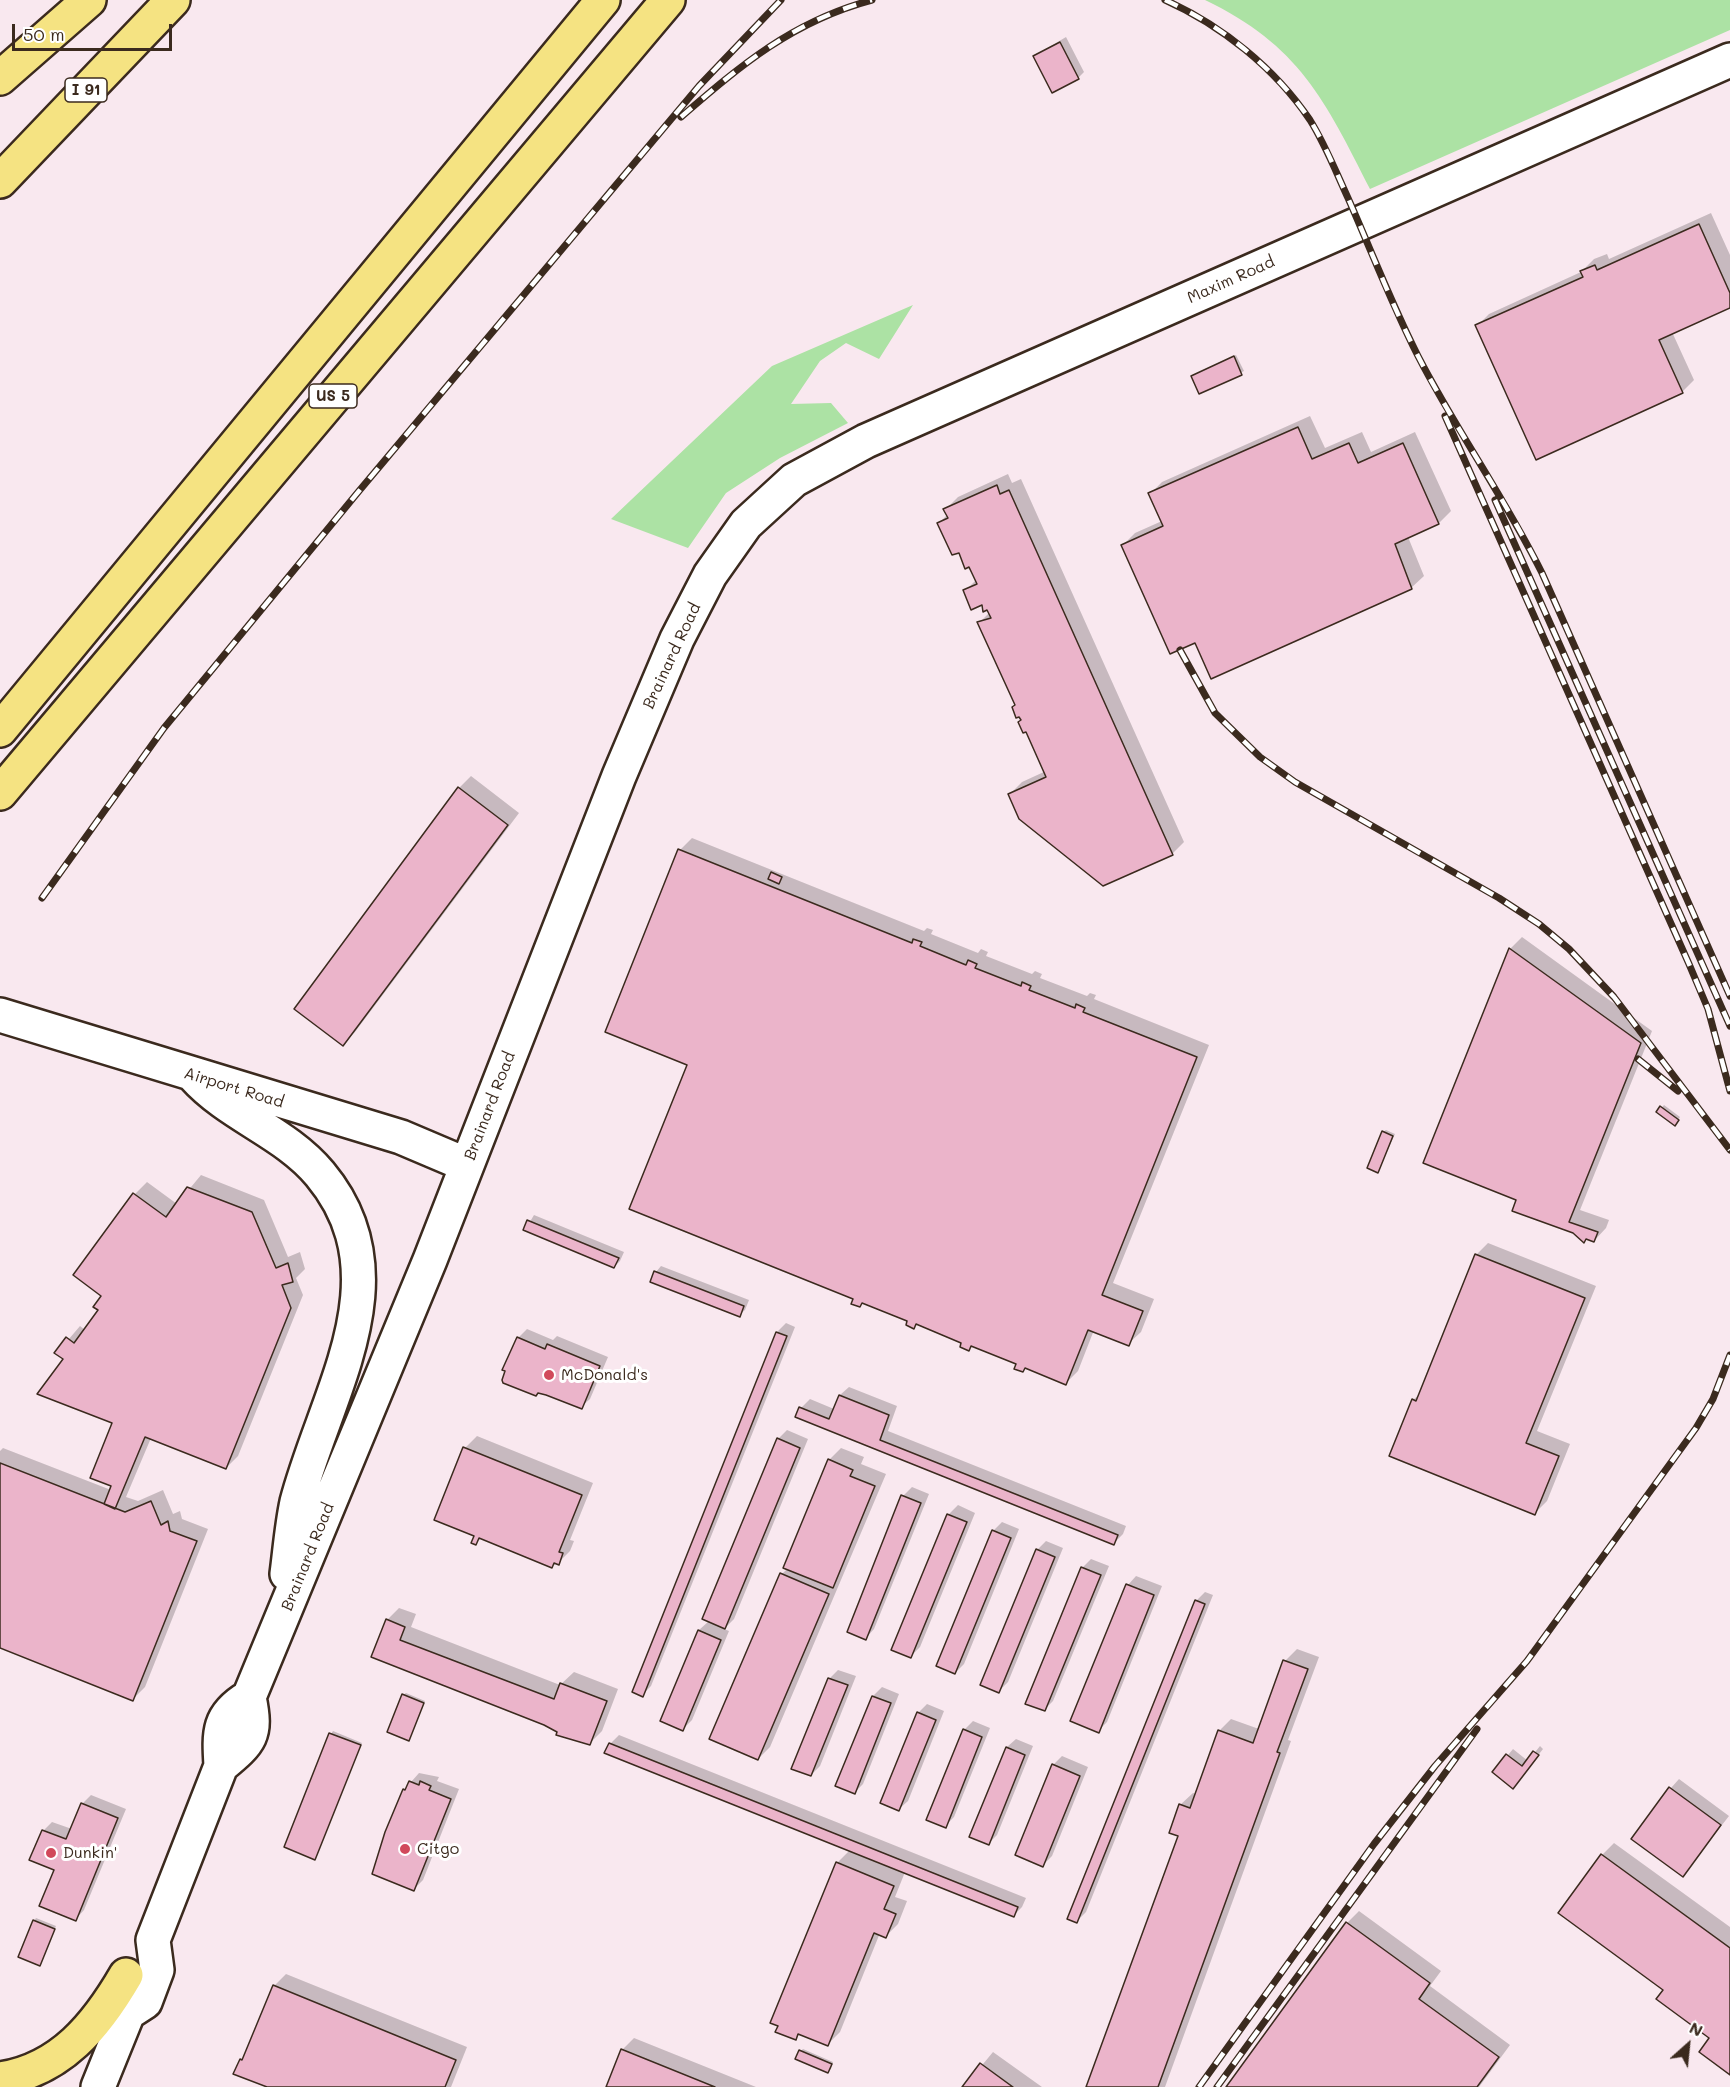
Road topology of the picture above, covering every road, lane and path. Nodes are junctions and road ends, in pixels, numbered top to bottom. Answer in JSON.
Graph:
{"nodes":[{"id":1,"x":58,"y":0,"type":"edge"},
{"id":2,"x":89,"y":0,"type":"edge"},
{"id":3,"x":173,"y":0,"type":"edge"},
{"id":4,"x":603,"y":0,"type":"edge"},
{"id":5,"x":668,"y":0,"type":"edge"},
{"id":6,"x":1730,"y":60,"type":"edge"},
{"id":7,"x":0,"y":65,"type":"edge"},
{"id":8,"x":0,"y":78,"type":"edge"},
{"id":9,"x":0,"y":181,"type":"edge"},
{"id":10,"x":746,"y":524,"type":"joint"},
{"id":11,"x":0,"y":730,"type":"edge"},
{"id":12,"x":0,"y":793,"type":"edge"},
{"id":13,"x":0,"y":1015,"type":"edge"},
{"id":14,"x":194,"y":1076,"type":"junction"},
{"id":15,"x":467,"y":1165,"type":"junction"},
{"id":16,"x":279,"y":1625,"type":"junction"},
{"id":17,"x":153,"y":1941,"type":"junction"},
{"id":18,"x":126,"y":1975,"type":"junction"},
{"id":19,"x":128,"y":2013,"type":"junction"},
{"id":20,"x":0,"y":2079,"type":"edge"},
{"id":21,"x":98,"y":2087,"type":"edge"}],
"edges":[{"from":1,"to":7,"type":"highway"},
{"from":2,"to":8,"type":"highway"},
{"from":3,"to":9,"type":"highway","number":"I 91"},
{"from":4,"to":11,"type":"highway","number":"US 5"},
{"from":5,"to":12,"type":"highway","number":"US 5"},
{"from":6,"to":10,"type":"main road","name":"Maxim Road"},
{"from":10,"to":15,"type":"main road","name":"Brainard Road"},
{"from":13,"to":14,"type":"main road","name":"Airport Road"},
{"from":14,"to":15,"type":"main road","name":"Airport Road"},
{"from":14,"to":16,"type":"main road"},
{"from":15,"to":16,"type":"main road","name":"Brainard Road"},
{"from":16,"to":17,"type":"main road","name":"Brainard Road"},
{"from":17,"to":18,"type":"main road","name":"Brainard Road"},
{"from":17,"to":19,"type":"main road","name":"Brainard Road"},
{"from":18,"to":19,"type":"main road","name":"Brainard Road"},
{"from":18,"to":20,"type":"highway"},
{"from":19,"to":21,"type":"main road","name":"Brainard Road"}]}
